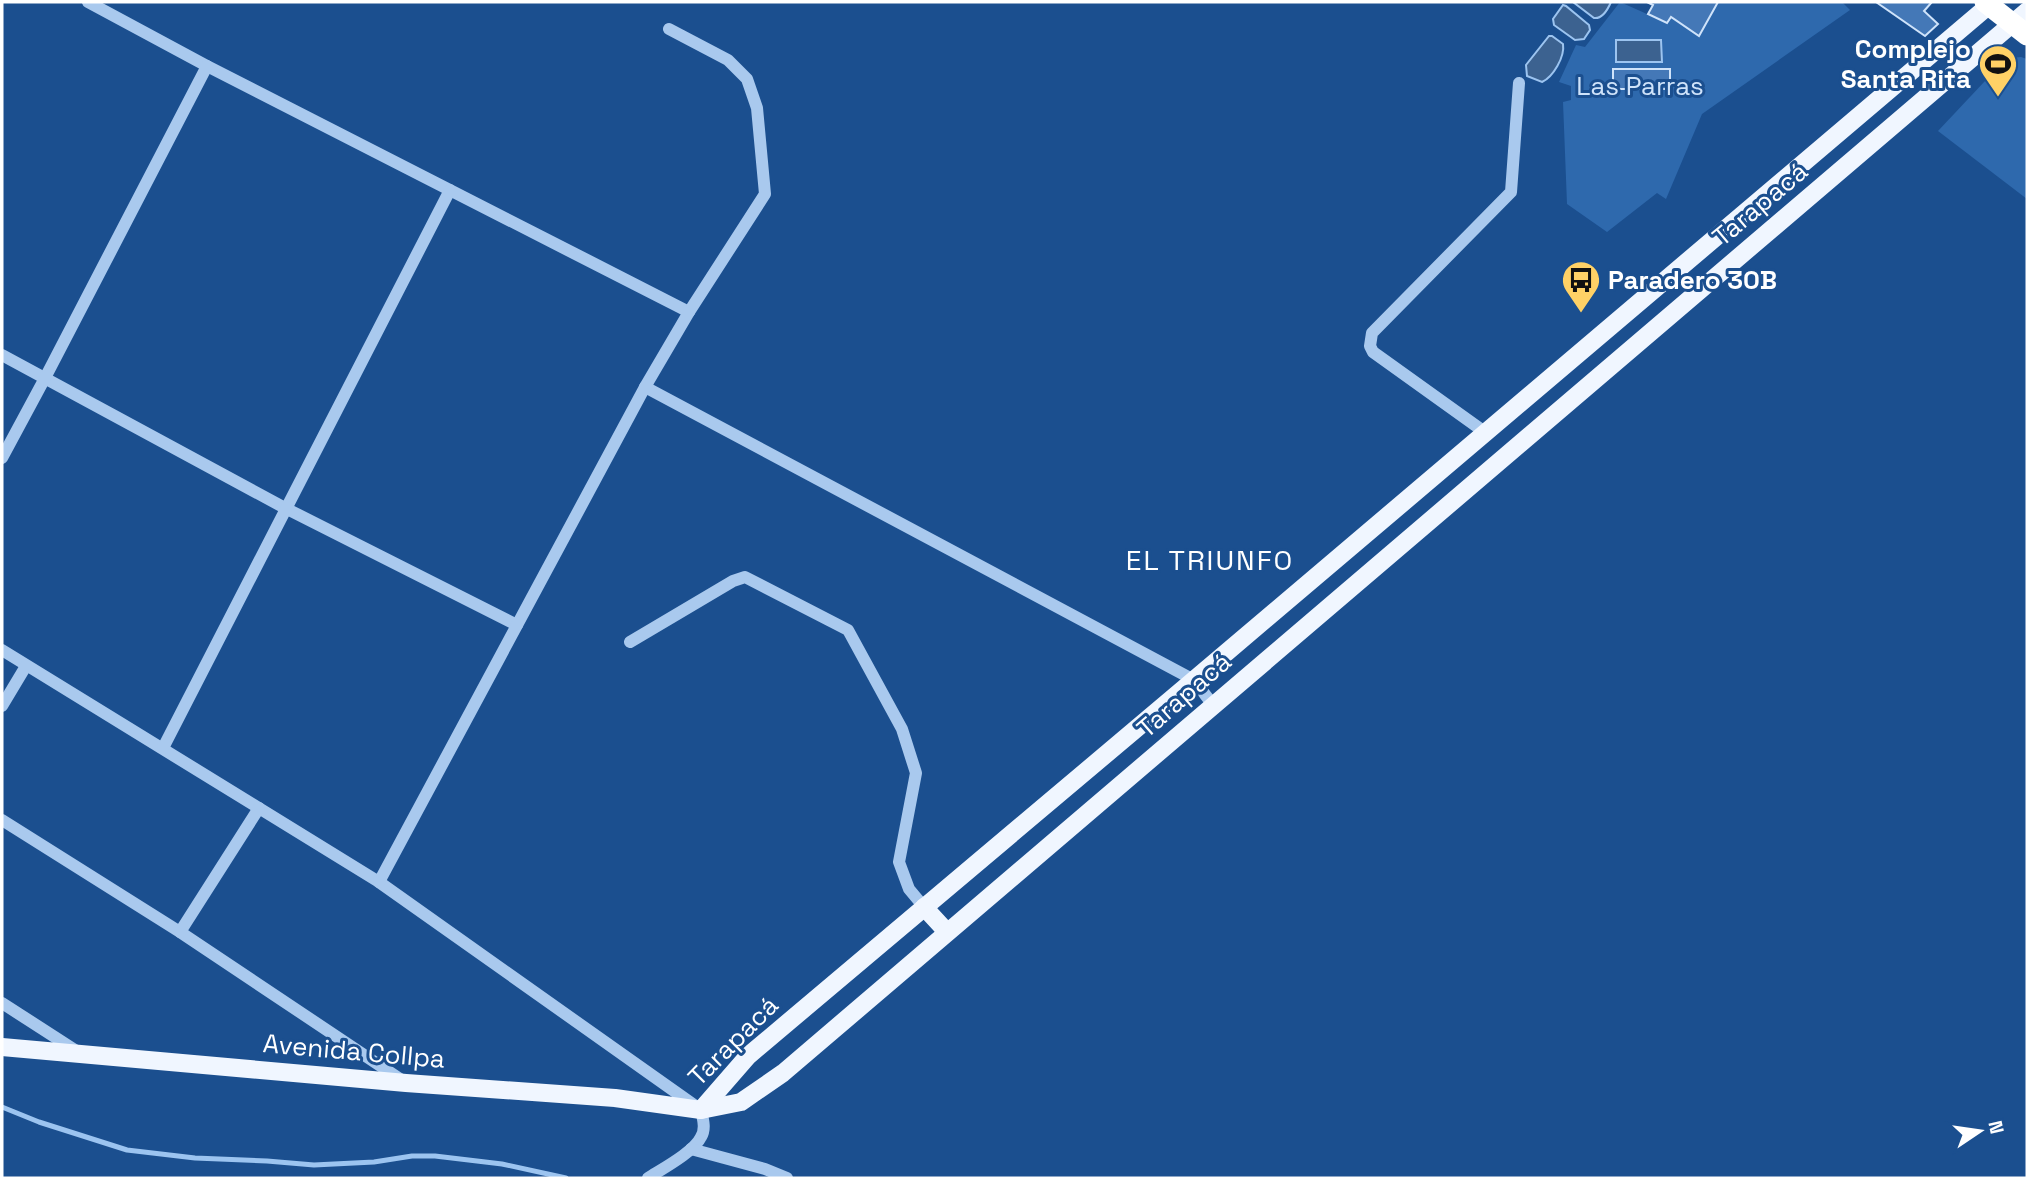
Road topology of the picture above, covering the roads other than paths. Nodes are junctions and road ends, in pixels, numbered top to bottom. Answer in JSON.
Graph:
{"nodes":[{"id":1,"x":88,"y":2,"type":"edge"},
{"id":2,"x":1989,"y":3,"type":"edge"},
{"id":3,"x":2022,"y":23,"type":"edge"},
{"id":4,"x":669,"y":29,"type":"dead end"},
{"id":5,"x":207,"y":66,"type":"junction"},
{"id":6,"x":1519,"y":83,"type":"dead end"},
{"id":7,"x":1894,"y":86,"type":"junction"},
{"id":8,"x":1913,"y":108,"type":"junction"},
{"id":9,"x":450,"y":190,"type":"junction"},
{"id":10,"x":689,"y":312,"type":"junction"},
{"id":11,"x":1623,"y":317,"type":"junction"},
{"id":12,"x":1642,"y":339,"type":"junction"},
{"id":13,"x":2,"y":355,"type":"edge"},
{"id":14,"x":45,"y":378,"type":"junction"},
{"id":15,"x":645,"y":387,"type":"junction"},
{"id":16,"x":1486,"y":433,"type":"junction"},
{"id":17,"x":1461,"y":454,"type":"junction"},
{"id":18,"x":2,"y":458,"type":"edge"},
{"id":19,"x":1480,"y":477,"type":"junction"},
{"id":20,"x":285,"y":508,"type":"junction"},
{"id":21,"x":1338,"y":558,"type":"junction"},
{"id":22,"x":1359,"y":580,"type":"junction"},
{"id":23,"x":517,"y":625,"type":"junction"},
{"id":24,"x":630,"y":642,"type":"dead end"},
{"id":25,"x":2,"y":650,"type":"edge"},
{"id":26,"x":26,"y":666,"type":"junction"},
{"id":27,"x":1194,"y":680,"type":"junction"},
{"id":28,"x":1213,"y":705,"type":"junction"},
{"id":29,"x":2,"y":706,"type":"edge"},
{"id":30,"x":163,"y":748,"type":"junction"},
{"id":31,"x":259,"y":808,"type":"junction"},
{"id":32,"x":2,"y":820,"type":"edge"},
{"id":33,"x":379,"y":882,"type":"junction"},
{"id":34,"x":925,"y":907,"type":"junction"},
{"id":35,"x":180,"y":932,"type":"junction"},
{"id":36,"x":947,"y":932,"type":"junction"},
{"id":37,"x":2,"y":1003,"type":"edge"},
{"id":38,"x":2,"y":1047,"type":"edge"},
{"id":39,"x":79,"y":1053,"type":"junction"},
{"id":40,"x":405,"y":1083,"type":"junction"},
{"id":41,"x":701,"y":1110,"type":"junction"},
{"id":42,"x":691,"y":1149,"type":"junction"},
{"id":43,"x":648,"y":1178,"type":"edge"},
{"id":44,"x":787,"y":1178,"type":"edge"}],
"edges":[{"from":1,"to":5,"type":"street"},
{"from":2,"to":3,"type":"highway"},
{"from":2,"to":7,"type":"main road","name":"Tarapacá"},
{"from":3,"to":8,"type":"main road","name":"Tarapacá"},
{"from":4,"to":10,"type":"street"},
{"from":5,"to":9,"type":"street"},
{"from":5,"to":14,"type":"street"},
{"from":6,"to":16,"type":"street"},
{"from":7,"to":8,"type":"main road"},
{"from":7,"to":11,"type":"main road","name":"Tarapacá"},
{"from":8,"to":12,"type":"main road","name":"Tarapacá"},
{"from":9,"to":10,"type":"street"},
{"from":9,"to":20,"type":"street"},
{"from":10,"to":15,"type":"street"},
{"from":11,"to":12,"type":"main road"},
{"from":11,"to":16,"type":"main road","name":"Tarapacá"},
{"from":12,"to":19,"type":"main road","name":"Tarapacá"},
{"from":13,"to":14,"type":"street"},
{"from":14,"to":18,"type":"street"},
{"from":14,"to":20,"type":"street"},
{"from":15,"to":23,"type":"street"},
{"from":15,"to":27,"type":"street"},
{"from":16,"to":17,"type":"main road","name":"Tarapacá"},
{"from":17,"to":19,"type":"main road"},
{"from":17,"to":21,"type":"main road","name":"Tarapacá"},
{"from":19,"to":22,"type":"main road","name":"Tarapacá"},
{"from":20,"to":23,"type":"street"},
{"from":20,"to":30,"type":"street"},
{"from":21,"to":22,"type":"main road"},
{"from":21,"to":27,"type":"main road","name":"Tarapacá"},
{"from":22,"to":28,"type":"main road","name":"Tarapacá"},
{"from":23,"to":33,"type":"street"},
{"from":24,"to":34,"type":"street"},
{"from":25,"to":26,"type":"street"},
{"from":26,"to":29,"type":"street"},
{"from":26,"to":30,"type":"street"},
{"from":27,"to":28,"type":"street"},
{"from":27,"to":34,"type":"main road","name":"Tarapacá"},
{"from":28,"to":36,"type":"main road","name":"Tarapacá"},
{"from":30,"to":31,"type":"street"},
{"from":31,"to":33,"type":"street"},
{"from":31,"to":35,"type":"street"},
{"from":32,"to":35,"type":"street"},
{"from":33,"to":41,"type":"street"},
{"from":34,"to":36,"type":"main road"},
{"from":34,"to":41,"type":"main road","name":"Tarapacá"},
{"from":35,"to":40,"type":"street"},
{"from":36,"to":41,"type":"main road","name":"Tarapacá"},
{"from":37,"to":39,"type":"street"},
{"from":38,"to":39,"type":"main road","name":"Avenida Collpa"},
{"from":39,"to":40,"type":"main road","name":"Avenida Collpa"},
{"from":40,"to":41,"type":"main road","name":"Avenida Collpa"},
{"from":41,"to":42,"type":"street"},
{"from":42,"to":43,"type":"street"},
{"from":42,"to":44,"type":"street"}]}
